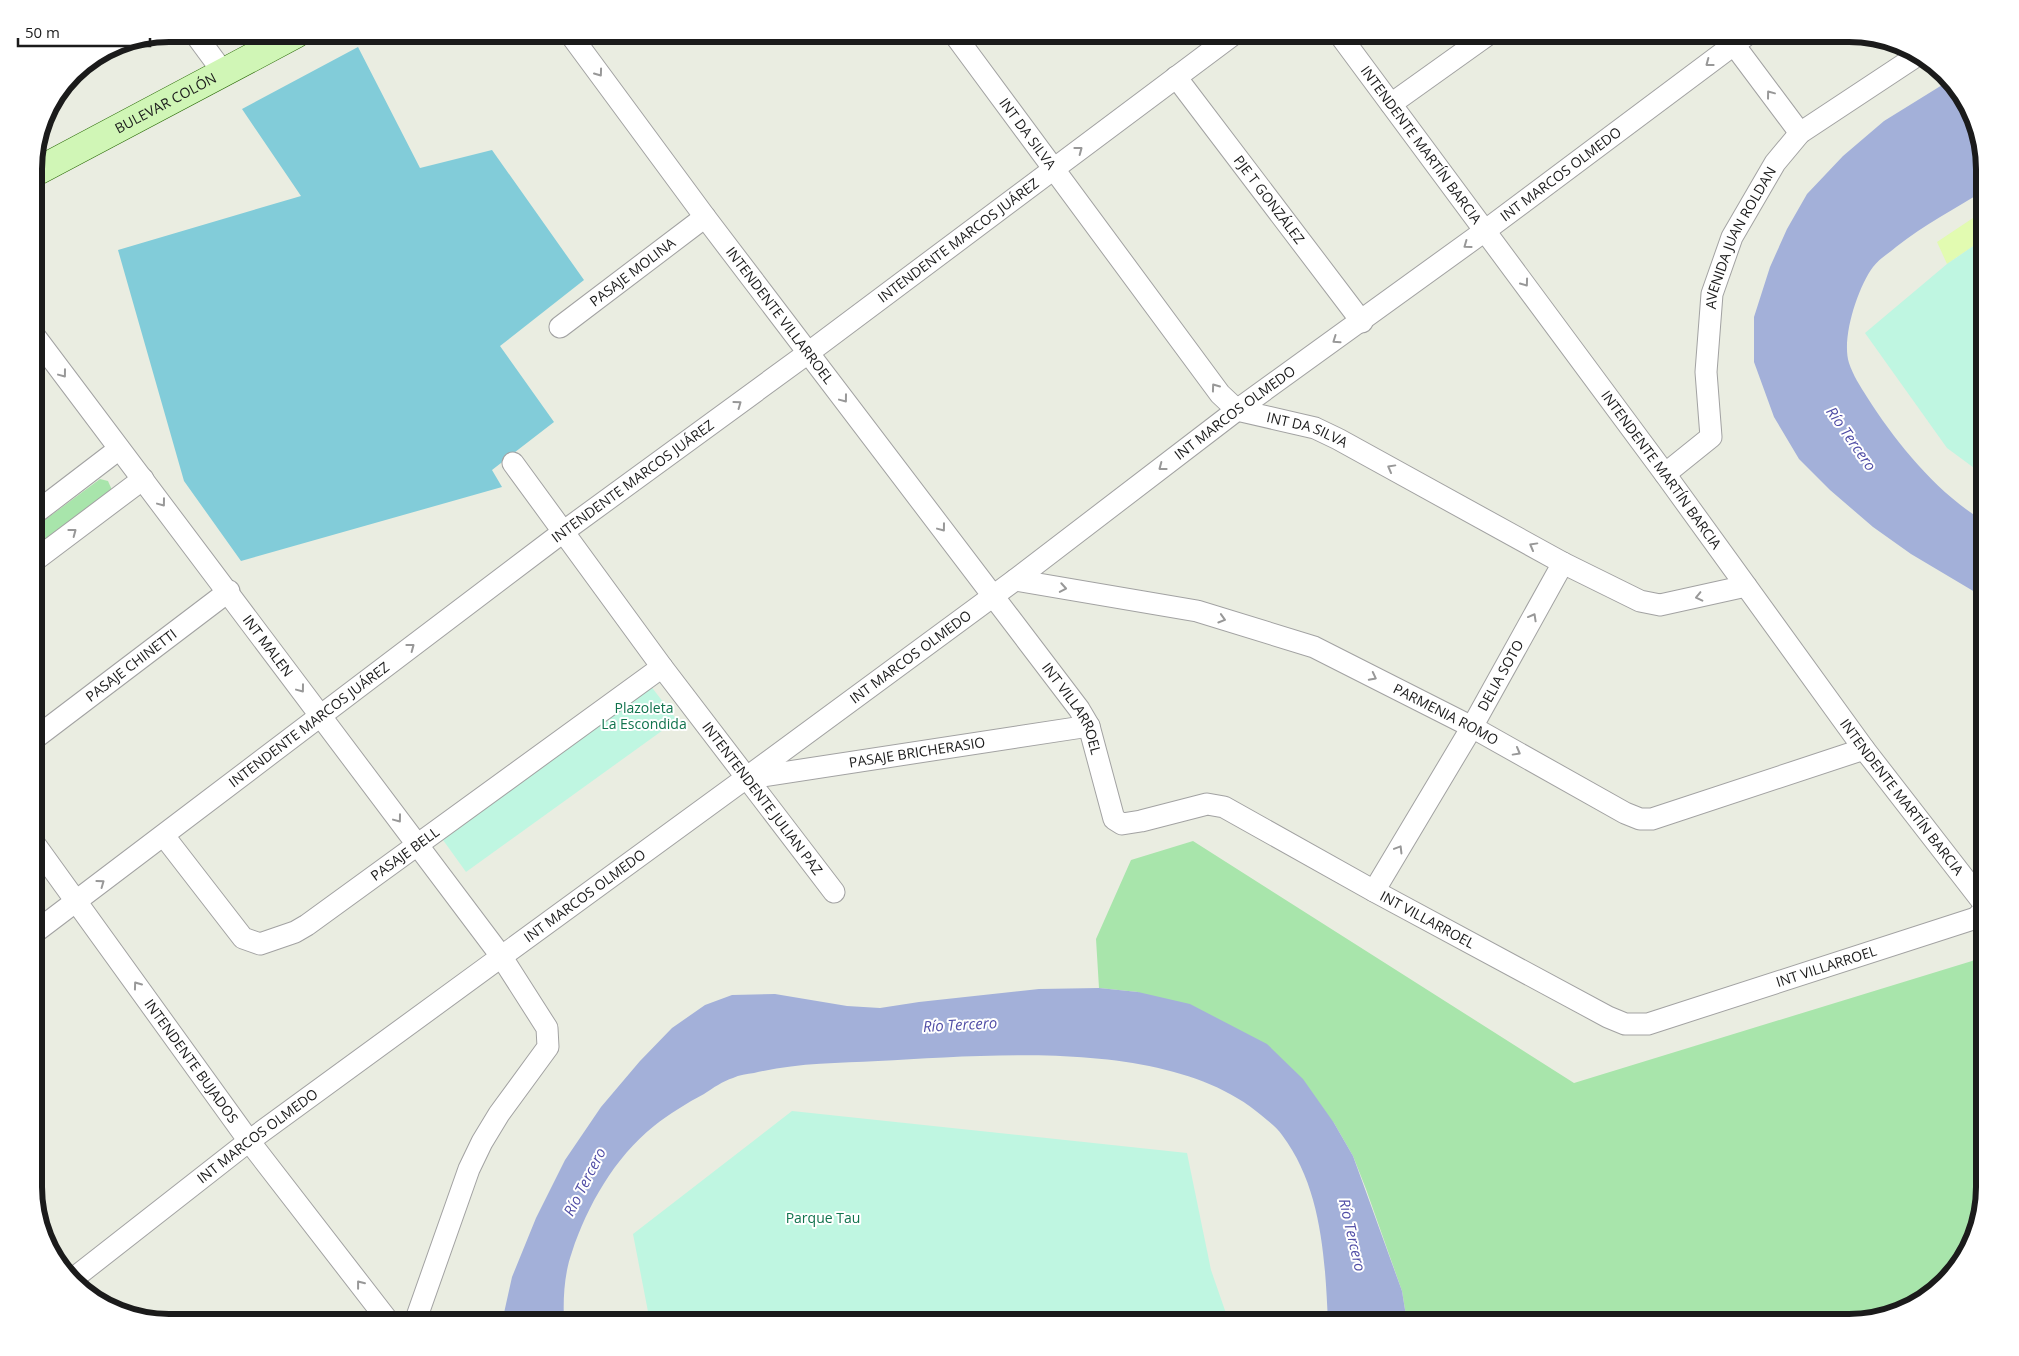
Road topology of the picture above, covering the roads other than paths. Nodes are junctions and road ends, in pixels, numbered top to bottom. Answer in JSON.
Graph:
{"nodes":[{"id":1,"x":201,"y":42,"type":"edge"},
{"id":2,"x":281,"y":42,"type":"edge"},
{"id":3,"x":576,"y":42,"type":"edge"},
{"id":4,"x":960,"y":42,"type":"edge"},
{"id":5,"x":1223,"y":42,"type":"edge"},
{"id":6,"x":1345,"y":42,"type":"edge"},
{"id":7,"x":1479,"y":42,"type":"edge"},
{"id":8,"x":1730,"y":42,"type":"edge"},
{"id":9,"x":1739,"y":42,"type":"edge"},
{"id":10,"x":1912,"y":59,"type":"edge"},
{"id":11,"x":224,"y":72,"type":"junction"},
{"id":12,"x":1176,"y":77,"type":"junction"},
{"id":13,"x":1391,"y":104,"type":"junction"},
{"id":14,"x":1800,"y":133,"type":"junction"},
{"id":15,"x":43,"y":168,"type":"edge"},
{"id":16,"x":1054,"y":169,"type":"junction"},
{"id":17,"x":705,"y":217,"type":"junction"},
{"id":18,"x":1486,"y":230,"type":"junction"},
{"id":19,"x":1362,"y":322,"type":"junction"},
{"id":20,"x":560,"y":326,"type":"dead end"},
{"id":21,"x":43,"y":347,"type":"edge"},
{"id":22,"x":808,"y":352,"type":"junction"},
{"id":23,"x":1237,"y":410,"type":"junction"},
{"id":24,"x":119,"y":448,"type":"junction"},
{"id":25,"x":513,"y":463,"type":"dead end"},
{"id":26,"x":1665,"y":474,"type":"junction"},
{"id":27,"x":143,"y":479,"type":"junction"},
{"id":28,"x":43,"y":507,"type":"edge"},
{"id":29,"x":563,"y":532,"type":"junction"},
{"id":30,"x":43,"y":554,"type":"edge"},
{"id":31,"x":1564,"y":563,"type":"junction"},
{"id":32,"x":1015,"y":580,"type":"junction"},
{"id":33,"x":1746,"y":586,"type":"junction"},
{"id":34,"x":229,"y":591,"type":"junction"},
{"id":35,"x":993,"y":595,"type":"junction"},
{"id":36,"x":662,"y":666,"type":"junction"},
{"id":37,"x":321,"y":715,"type":"junction"},
{"id":38,"x":1089,"y":726,"type":"junction"},
{"id":39,"x":1472,"y":727,"type":"junction"},
{"id":40,"x":43,"y":732,"type":"edge"},
{"id":41,"x":1864,"y":749,"type":"junction"},
{"id":42,"x":746,"y":778,"type":"junction"},
{"id":43,"x":164,"y":836,"type":"junction"},
{"id":44,"x":417,"y":844,"type":"junction"},
{"id":45,"x":43,"y":855,"type":"edge"},
{"id":46,"x":1374,"y":891,"type":"junction"},
{"id":47,"x":834,"y":892,"type":"dead end"},
{"id":48,"x":1976,"y":893,"type":"edge"},
{"id":49,"x":76,"y":901,"type":"junction"},
{"id":50,"x":1976,"y":918,"type":"edge"},
{"id":51,"x":43,"y":926,"type":"edge"},
{"id":52,"x":501,"y":956,"type":"junction"},
{"id":53,"x":249,"y":1141,"type":"junction"},
{"id":54,"x":79,"y":1274,"type":"edge"},
{"id":55,"x":383,"y":1314,"type":"edge"},
{"id":56,"x":418,"y":1314,"type":"edge"}],
"edges":[{"from":1,"to":11,"type":"street"},
{"from":2,"to":11,"type":"main road","name":"BULEVAR COLÓN"},
{"from":3,"to":17,"type":"street","name":"INTENDENTE VILLARROEL","one_way":true},
{"from":4,"to":16,"type":"street","name":"INT DA SILVA"},
{"from":5,"to":12,"type":"street","name":"INTENDENTE MARCOS JUÁREZ"},
{"from":6,"to":13,"type":"street","name":"INTENDENTE MARTÍN BARCIA"},
{"from":7,"to":13,"type":"street"},
{"from":8,"to":18,"type":"street","name":"INT MARCOS OLMEDO","one_way":true},
{"from":14,"to":9,"type":"street","one_way":true},
{"from":10,"to":14,"type":"street","name":"AVENIDA JUAN ROLDAN"},
{"from":11,"to":15,"type":"main road","name":"BULEVAR COLÓN"},
{"from":16,"to":12,"type":"street","name":"INTENDENTE MARCOS JUÁREZ","one_way":true},
{"from":12,"to":19,"type":"street","name":"PJE T GONZÁLEZ"},
{"from":13,"to":18,"type":"street","name":"INTENDENTE MARTÍN BARCIA"},
{"from":14,"to":26,"type":"street","name":"AVENIDA JUAN ROLDAN"},
{"from":16,"to":22,"type":"street","name":"INTENDENTE MARCOS JUÁREZ"},
{"from":23,"to":16,"type":"street","name":"INT DA SILVA","one_way":true},
{"from":17,"to":20,"type":"street","name":"PASAJE MOLINA"},
{"from":17,"to":22,"type":"street","name":"INTENDENTE VILLARROEL"},
{"from":18,"to":19,"type":"street","name":"INT MARCOS OLMEDO","one_way":true},
{"from":18,"to":26,"type":"street","name":"INTENDENTE MARTÍN BARCIA","one_way":true},
{"from":19,"to":23,"type":"street","name":"INT MARCOS OLMEDO","one_way":true},
{"from":21,"to":24,"type":"street","name":"INT MALEN","one_way":true},
{"from":29,"to":22,"type":"street","name":"INTENDENTE MARCOS JUÁREZ","one_way":true},
{"from":22,"to":35,"type":"street","name":"INTENDENTE VILLARROEL","one_way":true},
{"from":31,"to":23,"type":"street","name":"INT DA SILVA","one_way":true},
{"from":23,"to":32,"type":"street","name":"INT MARCOS OLMEDO","one_way":true},
{"from":24,"to":27,"type":"street","name":"INT MALEN"},
{"from":24,"to":28,"type":"street"},
{"from":25,"to":29,"type":"street","name":"INTENTENDENTE JULIAN PAZ"},
{"from":26,"to":33,"type":"street","name":"INTENDENTE MARTÍN BARCIA"},
{"from":30,"to":27,"type":"street","one_way":true},
{"from":27,"to":34,"type":"street","name":"INT MALEN","one_way":true},
{"from":29,"to":36,"type":"street","name":"INTENTENDENTE JULIAN PAZ"},
{"from":37,"to":29,"type":"street","name":"INTENDENTE MARCOS JUÁREZ","one_way":true},
{"from":33,"to":31,"type":"street","name":"INT DA SILVA","one_way":true},
{"from":39,"to":31,"type":"street","name":"DELIA SOTO","one_way":true},
{"from":32,"to":35,"type":"street","name":"INT MARCOS OLMEDO"},
{"from":32,"to":39,"type":"street","name":"PARMENIA ROMO","one_way":true},
{"from":33,"to":41,"type":"street","name":"INTENDENTE MARTÍN BARCIA"},
{"from":34,"to":37,"type":"street","name":"INT MALEN","one_way":true},
{"from":34,"to":40,"type":"street","name":"PASAJE CHINETTI"},
{"from":35,"to":38,"type":"street","name":"INT VILLARROEL"},
{"from":35,"to":42,"type":"street","name":"INT MARCOS OLMEDO"},
{"from":36,"to":42,"type":"street","name":"INTENTENDENTE JULIAN PAZ"},
{"from":36,"to":44,"type":"street","name":"PASAJE BELL"},
{"from":37,"to":43,"type":"street","name":"INTENDENTE MARCOS JUÁREZ"},
{"from":37,"to":44,"type":"street","name":"INT MALEN","one_way":true},
{"from":38,"to":42,"type":"street","name":"PASAJE BRICHERASIO"},
{"from":38,"to":46,"type":"street","name":"INT VILLARROEL"},
{"from":39,"to":41,"type":"street","name":"PARMENIA ROMO","one_way":true},
{"from":46,"to":39,"type":"street","name":"DELIA SOTO","one_way":true},
{"from":41,"to":48,"type":"street","name":"INTENDENTE MARTÍN BARCIA"},
{"from":42,"to":47,"type":"street","name":"INTENTENDENTE JULIAN PAZ"},
{"from":42,"to":52,"type":"street","name":"INT MARCOS OLMEDO"},
{"from":43,"to":44,"type":"street","name":"PASAJE BELL"},
{"from":49,"to":43,"type":"street","name":"INTENDENTE MARCOS JUÁREZ","one_way":true},
{"from":44,"to":52,"type":"street","name":"INT MALEN"},
{"from":45,"to":49,"type":"street","name":"INTENDENTE BUJADOS"},
{"from":46,"to":50,"type":"street","name":"INT VILLARROEL"},
{"from":49,"to":51,"type":"street","name":"INTENDENTE MARCOS JUÁREZ"},
{"from":53,"to":49,"type":"street","name":"INTENDENTE BUJADOS","one_way":true},
{"from":52,"to":53,"type":"street","name":"INT MARCOS OLMEDO"},
{"from":52,"to":56,"type":"street","name":"INT MALEN"},
{"from":53,"to":54,"type":"street","name":"INT MARCOS OLMEDO"},
{"from":55,"to":53,"type":"street","name":"INTENDENTE BUJADOS","one_way":true}]}
